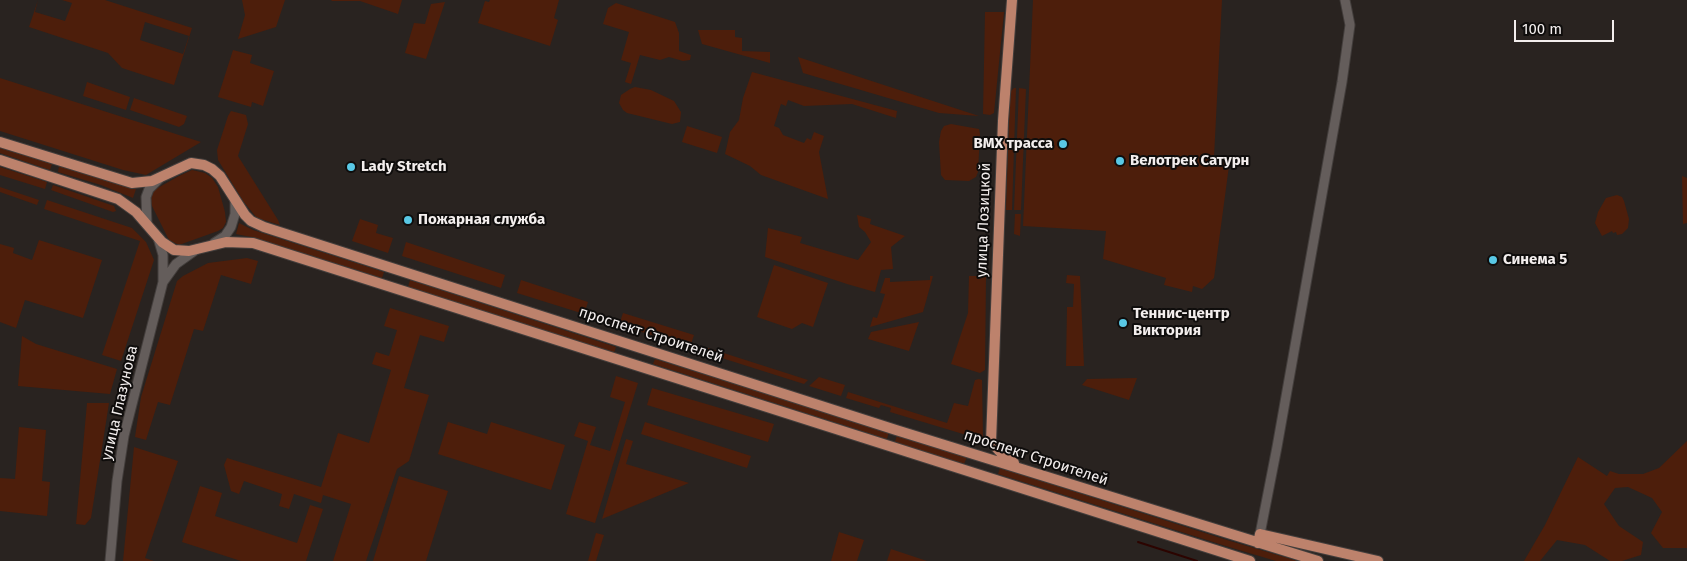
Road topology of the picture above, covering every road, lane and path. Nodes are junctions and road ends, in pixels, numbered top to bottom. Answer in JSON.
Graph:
{"nodes":[{"id":1,"x":1012,"y":0,"type":"edge"},
{"id":2,"x":1345,"y":0,"type":"edge"},
{"id":3,"x":0,"y":142,"type":"edge"},
{"id":4,"x":0,"y":160,"type":"edge"},
{"id":5,"x":160,"y":178,"type":"junction"},
{"id":6,"x":235,"y":200,"type":"junction"},
{"id":7,"x":147,"y":224,"type":"junction"},
{"id":8,"x":157,"y":236,"type":"junction"},
{"id":9,"x":213,"y":244,"type":"junction"},
{"id":10,"x":199,"y":248,"type":"junction"},
{"id":11,"x":163,"y":282,"type":"junction"},
{"id":12,"x":624,"y":342,"type":"junction"},
{"id":13,"x":655,"y":352,"type":"junction"},
{"id":14,"x":618,"y":359,"type":"junction"},
{"id":15,"x":649,"y":369,"type":"junction"},
{"id":16,"x":991,"y":442,"type":"junction"},
{"id":17,"x":971,"y":453,"type":"junction"},
{"id":18,"x":1004,"y":464,"type":"junction"},
{"id":19,"x":967,"y":470,"type":"junction"},
{"id":20,"x":1038,"y":474,"type":"junction"},
{"id":21,"x":994,"y":479,"type":"junction"},
{"id":22,"x":1259,"y":539,"type":"junction"},
{"id":23,"x":110,"y":561,"type":"edge"},
{"id":24,"x":1250,"y":561,"type":"edge"},
{"id":25,"x":1318,"y":561,"type":"edge"},
{"id":26,"x":1378,"y":561,"type":"edge"}],
"edges":[{"from":1,"to":16,"type":"main road","name":"улица Лозицкой"},
{"from":2,"to":22,"type":"street"},
{"from":3,"to":5,"type":"main road","name":"проспект Строителей"},
{"from":4,"to":7,"type":"main road"},
{"from":5,"to":6,"type":"main road","name":"проспект Строителей"},
{"from":5,"to":7,"type":"street"},
{"from":6,"to":9,"type":"street"},
{"from":6,"to":12,"type":"main road","name":"проспект Строителей"},
{"from":7,"to":8,"type":"main road"},
{"from":8,"to":10,"type":"main road"},
{"from":8,"to":11,"type":"street","name":"улица Глазунова"},
{"from":9,"to":10,"type":"main road"},
{"from":9,"to":14,"type":"main road"},
{"from":10,"to":11,"type":"street","name":"улица Глазунова"},
{"from":11,"to":23,"type":"street","name":"улица Глазунова"},
{"from":12,"to":13,"type":"main road","name":"проспект Строителей"},
{"from":12,"to":14,"type":"main road"},
{"from":13,"to":15,"type":"main road"},
{"from":13,"to":17,"type":"main road","name":"проспект Строителей"},
{"from":14,"to":15,"type":"main road"},
{"from":15,"to":19,"type":"main road"},
{"from":16,"to":17,"type":"main road"},
{"from":16,"to":20,"type":"main road"},
{"from":17,"to":18,"type":"main road","name":"проспект Строителей"},
{"from":17,"to":19,"type":"main road"},
{"from":18,"to":20,"type":"main road","name":"проспект Строителей"},
{"from":18,"to":21,"type":"main road"},
{"from":19,"to":21,"type":"main road"},
{"from":20,"to":22,"type":"main road","name":"проспект Строителей"},
{"from":21,"to":24,"type":"main road"},
{"from":22,"to":25,"type":"main road","name":"проспект Строителей"},
{"from":22,"to":26,"type":"main road"}]}
